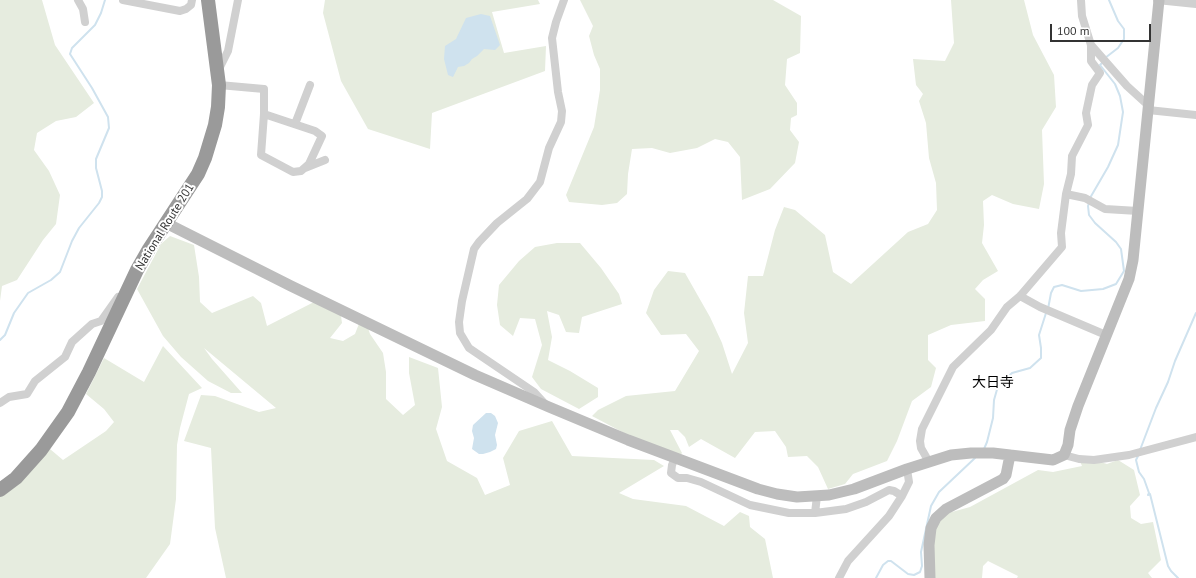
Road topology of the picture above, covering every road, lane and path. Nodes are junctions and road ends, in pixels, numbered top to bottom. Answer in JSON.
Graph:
{"nodes":[{"id":1,"x":78,"y":0,"type":"edge"},
{"id":2,"x":123,"y":0,"type":"edge"},
{"id":3,"x":192,"y":0,"type":"edge"},
{"id":4,"x":208,"y":0,"type":"edge"},
{"id":5,"x":238,"y":0,"type":"edge"},
{"id":6,"x":564,"y":0,"type":"edge"},
{"id":7,"x":1081,"y":0,"type":"edge"},
{"id":8,"x":1158,"y":0,"type":"edge"},
{"id":9,"x":1196,"y":4,"type":"edge"},
{"id":10,"x":85,"y":22,"type":"dead end"},
{"id":11,"x":1091,"y":45,"type":"junction"},
{"id":12,"x":218,"y":78,"type":"junction"},
{"id":13,"x":310,"y":85,"type":"dead end"},
{"id":14,"x":1149,"y":108,"type":"junction"},
{"id":15,"x":264,"y":114,"type":"junction"},
{"id":16,"x":1196,"y":115,"type":"edge"},
{"id":17,"x":295,"y":124,"type":"junction"},
{"id":18,"x":325,"y":160,"type":"dead end"},
{"id":19,"x":304,"y":168,"type":"junction"},
{"id":20,"x":1066,"y":194,"type":"junction"},
{"id":21,"x":1138,"y":211,"type":"junction"},
{"id":22,"x":166,"y":223,"type":"junction"},
{"id":23,"x":1020,"y":296,"type":"junction"},
{"id":24,"x":125,"y":297,"type":"junction"},
{"id":25,"x":1106,"y":335,"type":"junction"},
{"id":26,"x":0,"y":403,"type":"edge"},
{"id":27,"x":549,"y":407,"type":"junction"},
{"id":28,"x":1196,"y":437,"type":"edge"},
{"id":29,"x":1010,"y":455,"type":"junction"},
{"id":30,"x":1064,"y":455,"type":"junction"},
{"id":31,"x":675,"y":458,"type":"junction"},
{"id":32,"x":929,"y":462,"type":"junction"},
{"id":33,"x":907,"y":469,"type":"junction"},
{"id":34,"x":0,"y":490,"type":"edge"},
{"id":35,"x":817,"y":496,"type":"junction"},
{"id":36,"x":902,"y":496,"type":"junction"},
{"id":37,"x":815,"y":513,"type":"junction"},
{"id":38,"x":839,"y":578,"type":"edge"},
{"id":39,"x":930,"y":578,"type":"edge"}],
"edges":[{"from":1,"to":10,"type":"street"},
{"from":2,"to":3,"type":"street"},
{"from":4,"to":12,"type":"highway","name":"National Route 201"},
{"from":5,"to":12,"type":"street"},
{"from":6,"to":27,"type":"street"},
{"from":7,"to":11,"type":"street"},
{"from":8,"to":9,"type":"street"},
{"from":8,"to":14,"type":"street"},
{"from":11,"to":14,"type":"street"},
{"from":11,"to":20,"type":"street"},
{"from":12,"to":15,"type":"street"},
{"from":12,"to":22,"type":"highway","name":"National Route 201"},
{"from":13,"to":17,"type":"street"},
{"from":14,"to":16,"type":"street"},
{"from":14,"to":21,"type":"street"},
{"from":15,"to":17,"type":"street"},
{"from":15,"to":19,"type":"street"},
{"from":17,"to":19,"type":"street"},
{"from":18,"to":19,"type":"street"},
{"from":20,"to":21,"type":"street"},
{"from":20,"to":23,"type":"street"},
{"from":21,"to":25,"type":"street"},
{"from":22,"to":24,"type":"highway","name":"National Route 201"},
{"from":22,"to":27,"type":"street"},
{"from":23,"to":25,"type":"street"},
{"from":23,"to":32,"type":"street"},
{"from":24,"to":26,"type":"street"},
{"from":24,"to":34,"type":"highway","name":"National Route 201"},
{"from":25,"to":30,"type":"street"},
{"from":27,"to":31,"type":"street"},
{"from":28,"to":30,"type":"street"},
{"from":29,"to":30,"type":"street"},
{"from":29,"to":32,"type":"street"},
{"from":29,"to":39,"type":"street"},
{"from":31,"to":35,"type":"street"},
{"from":31,"to":37,"type":"street"},
{"from":32,"to":33,"type":"street"},
{"from":33,"to":35,"type":"street"},
{"from":33,"to":36,"type":"street"},
{"from":35,"to":37,"type":"street"},
{"from":36,"to":37,"type":"street"},
{"from":36,"to":38,"type":"street"}]}
